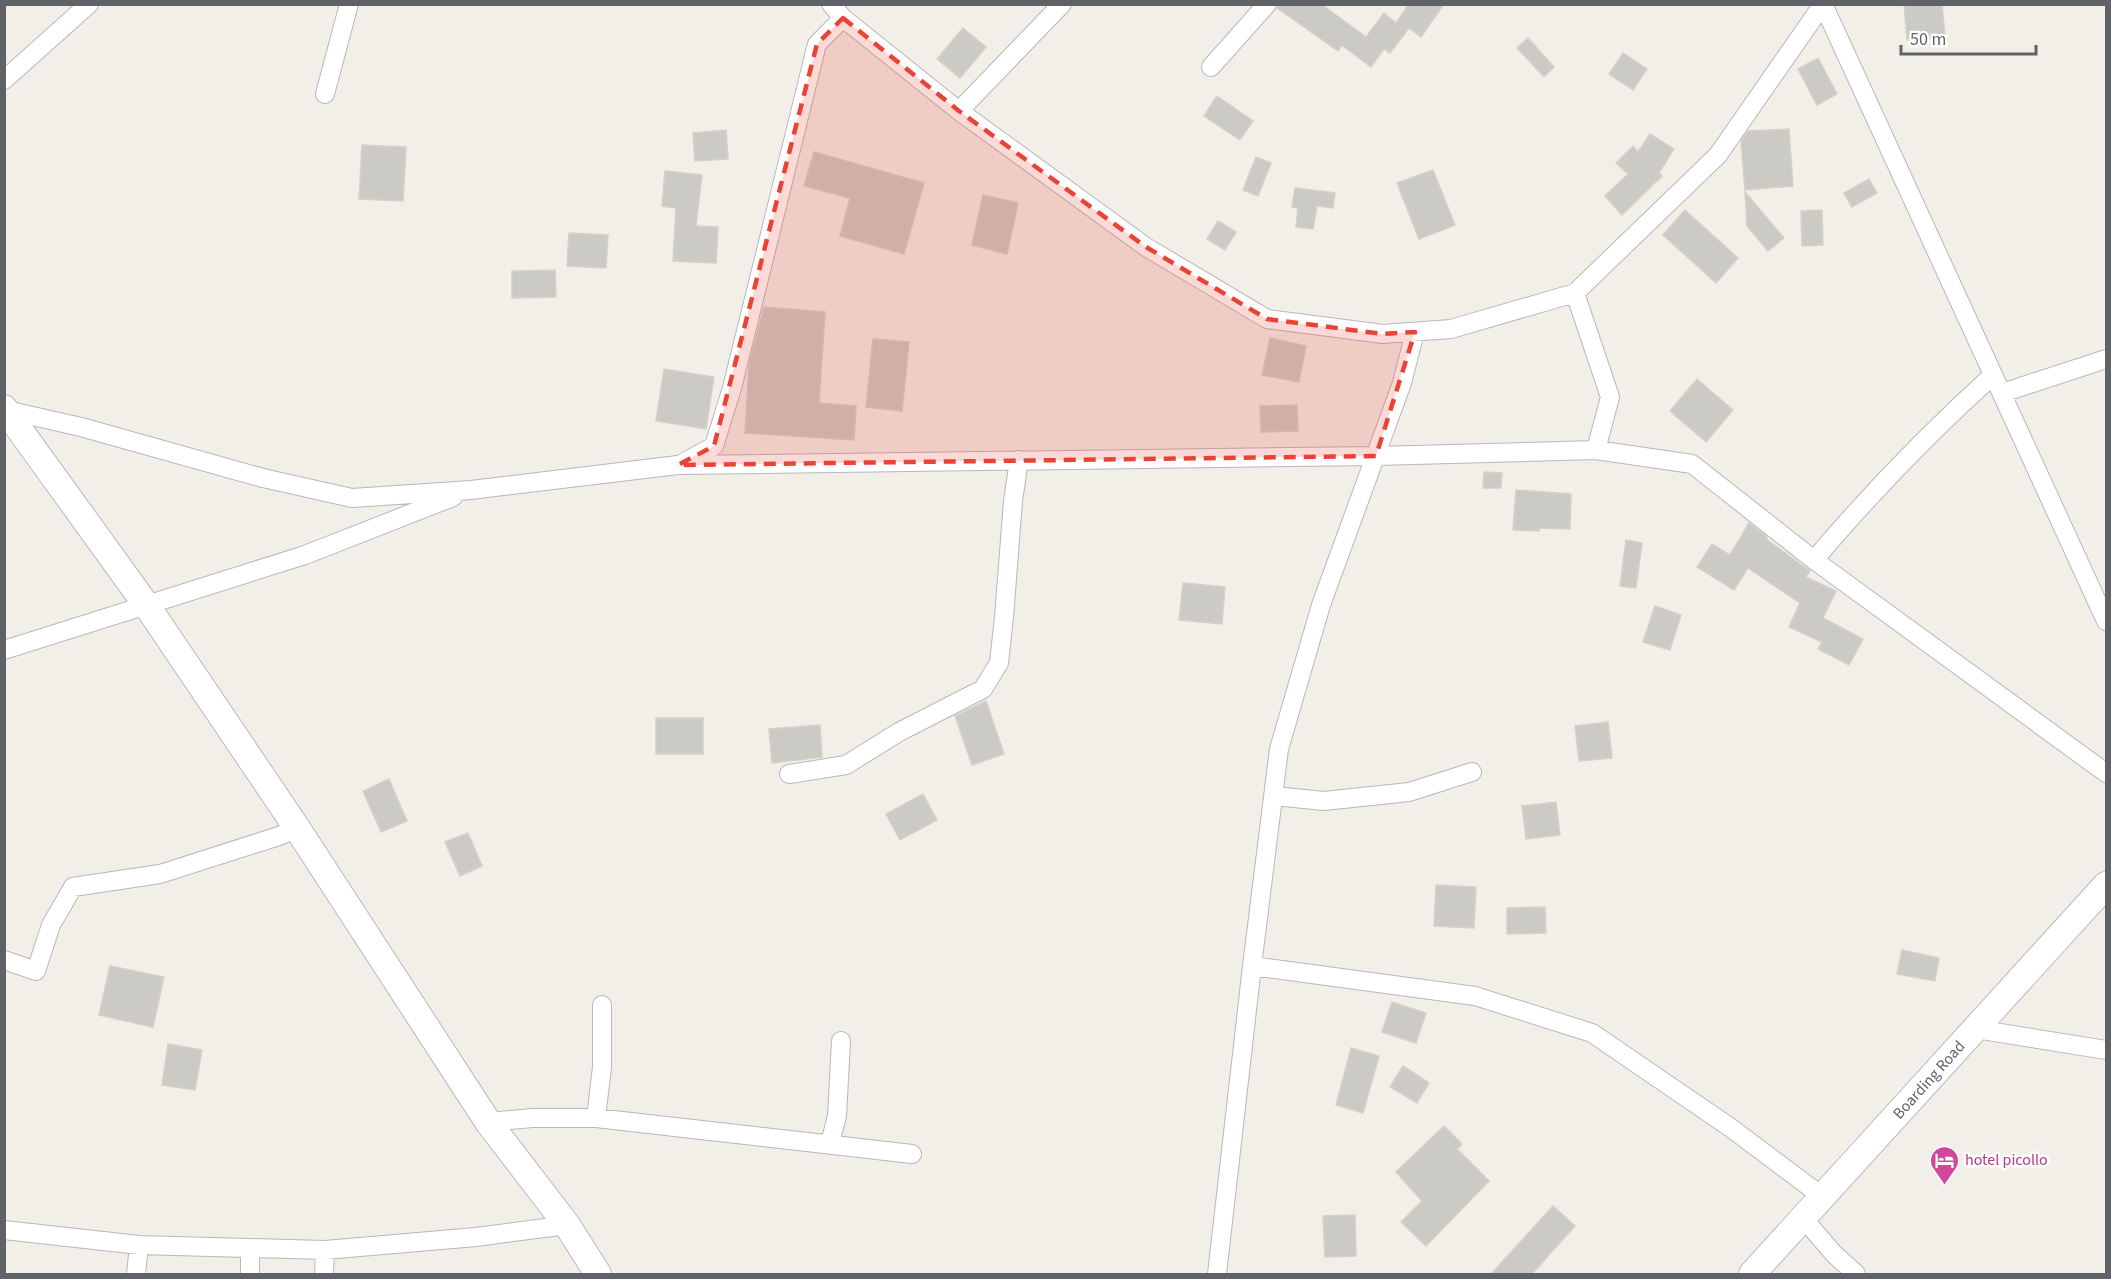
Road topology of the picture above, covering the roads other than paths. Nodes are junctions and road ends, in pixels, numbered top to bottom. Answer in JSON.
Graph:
{"nodes":[{"id":1,"x":89,"y":4,"type":"edge"},
{"id":2,"x":349,"y":4,"type":"edge"},
{"id":3,"x":1062,"y":4,"type":"edge"},
{"id":4,"x":1267,"y":4,"type":"edge"},
{"id":5,"x":1823,"y":4,"type":"edge"},
{"id":6,"x":837,"y":11,"type":"edge"},
{"id":7,"x":1211,"y":67,"type":"dead end"},
{"id":8,"x":4,"y":80,"type":"edge"},
{"id":9,"x":325,"y":94,"type":"dead end"},
{"id":10,"x":959,"y":111,"type":"junction"},
{"id":11,"x":1575,"y":293,"type":"junction"},
{"id":12,"x":1415,"y":332,"type":"junction"},
{"id":13,"x":2106,"y":359,"type":"edge"},
{"id":14,"x":1993,"y":375,"type":"junction"},
{"id":15,"x":2002,"y":393,"type":"junction"},
{"id":16,"x":5,"y":409,"type":"edge"},
{"id":17,"x":1596,"y":450,"type":"junction"},
{"id":18,"x":1376,"y":456,"type":"junction"},
{"id":19,"x":1019,"y":460,"type":"junction"},
{"id":20,"x":678,"y":465,"type":"junction"},
{"id":21,"x":471,"y":490,"type":"junction"},
{"id":22,"x":1814,"y":560,"type":"junction"},
{"id":23,"x":147,"y":606,"type":"junction"},
{"id":24,"x":2106,"y":621,"type":"edge"},
{"id":25,"x":4,"y":650,"type":"edge"},
{"id":26,"x":1472,"y":772,"type":"dead end"},
{"id":27,"x":2106,"y":773,"type":"edge"},
{"id":28,"x":789,"y":774,"type":"dead end"},
{"id":29,"x":1274,"y":796,"type":"junction"},
{"id":30,"x":297,"y":828,"type":"junction"},
{"id":31,"x":2106,"y":885,"type":"edge"},
{"id":32,"x":4,"y":960,"type":"edge"},
{"id":33,"x":1252,"y":966,"type":"junction"},
{"id":34,"x":602,"y":1005,"type":"dead end"},
{"id":35,"x":1976,"y":1029,"type":"junction"},
{"id":36,"x":841,"y":1041,"type":"dead end"},
{"id":37,"x":2106,"y":1050,"type":"edge"},
{"id":38,"x":596,"y":1118,"type":"junction"},
{"id":39,"x":488,"y":1122,"type":"junction"},
{"id":40,"x":830,"y":1143,"type":"junction"},
{"id":41,"x":912,"y":1154,"type":"dead end"},
{"id":42,"x":1823,"y":1197,"type":"junction"},
{"id":43,"x":1803,"y":1218,"type":"junction"},
{"id":44,"x":567,"y":1225,"type":"junction"},
{"id":45,"x":4,"y":1230,"type":"edge"},
{"id":46,"x":139,"y":1245,"type":"junction"},
{"id":47,"x":250,"y":1248,"type":"junction"},
{"id":48,"x":325,"y":1250,"type":"junction"},
{"id":49,"x":136,"y":1275,"type":"edge"},
{"id":50,"x":250,"y":1275,"type":"edge"},
{"id":51,"x":324,"y":1275,"type":"edge"},
{"id":52,"x":598,"y":1275,"type":"edge"},
{"id":53,"x":1217,"y":1275,"type":"edge"},
{"id":54,"x":1752,"y":1275,"type":"edge"},
{"id":55,"x":1856,"y":1275,"type":"edge"}],
"edges":[{"from":1,"to":8,"type":"street"},
{"from":2,"to":9,"type":"street"},
{"from":3,"to":10,"type":"street"},
{"from":4,"to":7,"type":"street"},
{"from":5,"to":11,"type":"street"},
{"from":5,"to":14,"type":"street"},
{"from":6,"to":10,"type":"street"},
{"from":6,"to":20,"type":"street"},
{"from":10,"to":12,"type":"street"},
{"from":11,"to":12,"type":"street"},
{"from":11,"to":17,"type":"street"},
{"from":12,"to":18,"type":"street"},
{"from":13,"to":15,"type":"street"},
{"from":14,"to":15,"type":"street"},
{"from":14,"to":22,"type":"street"},
{"from":15,"to":24,"type":"street"},
{"from":16,"to":21,"type":"street"},
{"from":16,"to":23,"type":"main road"},
{"from":17,"to":18,"type":"street"},
{"from":17,"to":22,"type":"street"},
{"from":18,"to":19,"type":"street"},
{"from":18,"to":29,"type":"street"},
{"from":19,"to":20,"type":"street"},
{"from":19,"to":28,"type":"street"},
{"from":20,"to":21,"type":"street"},
{"from":21,"to":23,"type":"street"},
{"from":22,"to":27,"type":"street"},
{"from":23,"to":25,"type":"street"},
{"from":23,"to":30,"type":"main road"},
{"from":26,"to":29,"type":"street"},
{"from":29,"to":33,"type":"street"},
{"from":30,"to":32,"type":"street"},
{"from":30,"to":39,"type":"main road"},
{"from":31,"to":35,"type":"main road","name":"Boarding Road"},
{"from":33,"to":42,"type":"street"},
{"from":33,"to":53,"type":"street"},
{"from":34,"to":38,"type":"street"},
{"from":35,"to":37,"type":"street"},
{"from":35,"to":42,"type":"main road","name":"Boarding Road"},
{"from":36,"to":40,"type":"street"},
{"from":38,"to":39,"type":"street"},
{"from":38,"to":40,"type":"street"},
{"from":39,"to":44,"type":"main road"},
{"from":40,"to":41,"type":"street"},
{"from":42,"to":43,"type":"main road","name":"Boarding Road"},
{"from":43,"to":54,"type":"main road","name":"Boarding Road"},
{"from":43,"to":55,"type":"street"},
{"from":44,"to":48,"type":"street"},
{"from":44,"to":52,"type":"main road"},
{"from":45,"to":46,"type":"street"},
{"from":46,"to":47,"type":"street"},
{"from":46,"to":49,"type":"street"},
{"from":47,"to":48,"type":"street"},
{"from":47,"to":50,"type":"street"},
{"from":48,"to":51,"type":"street"}]}
